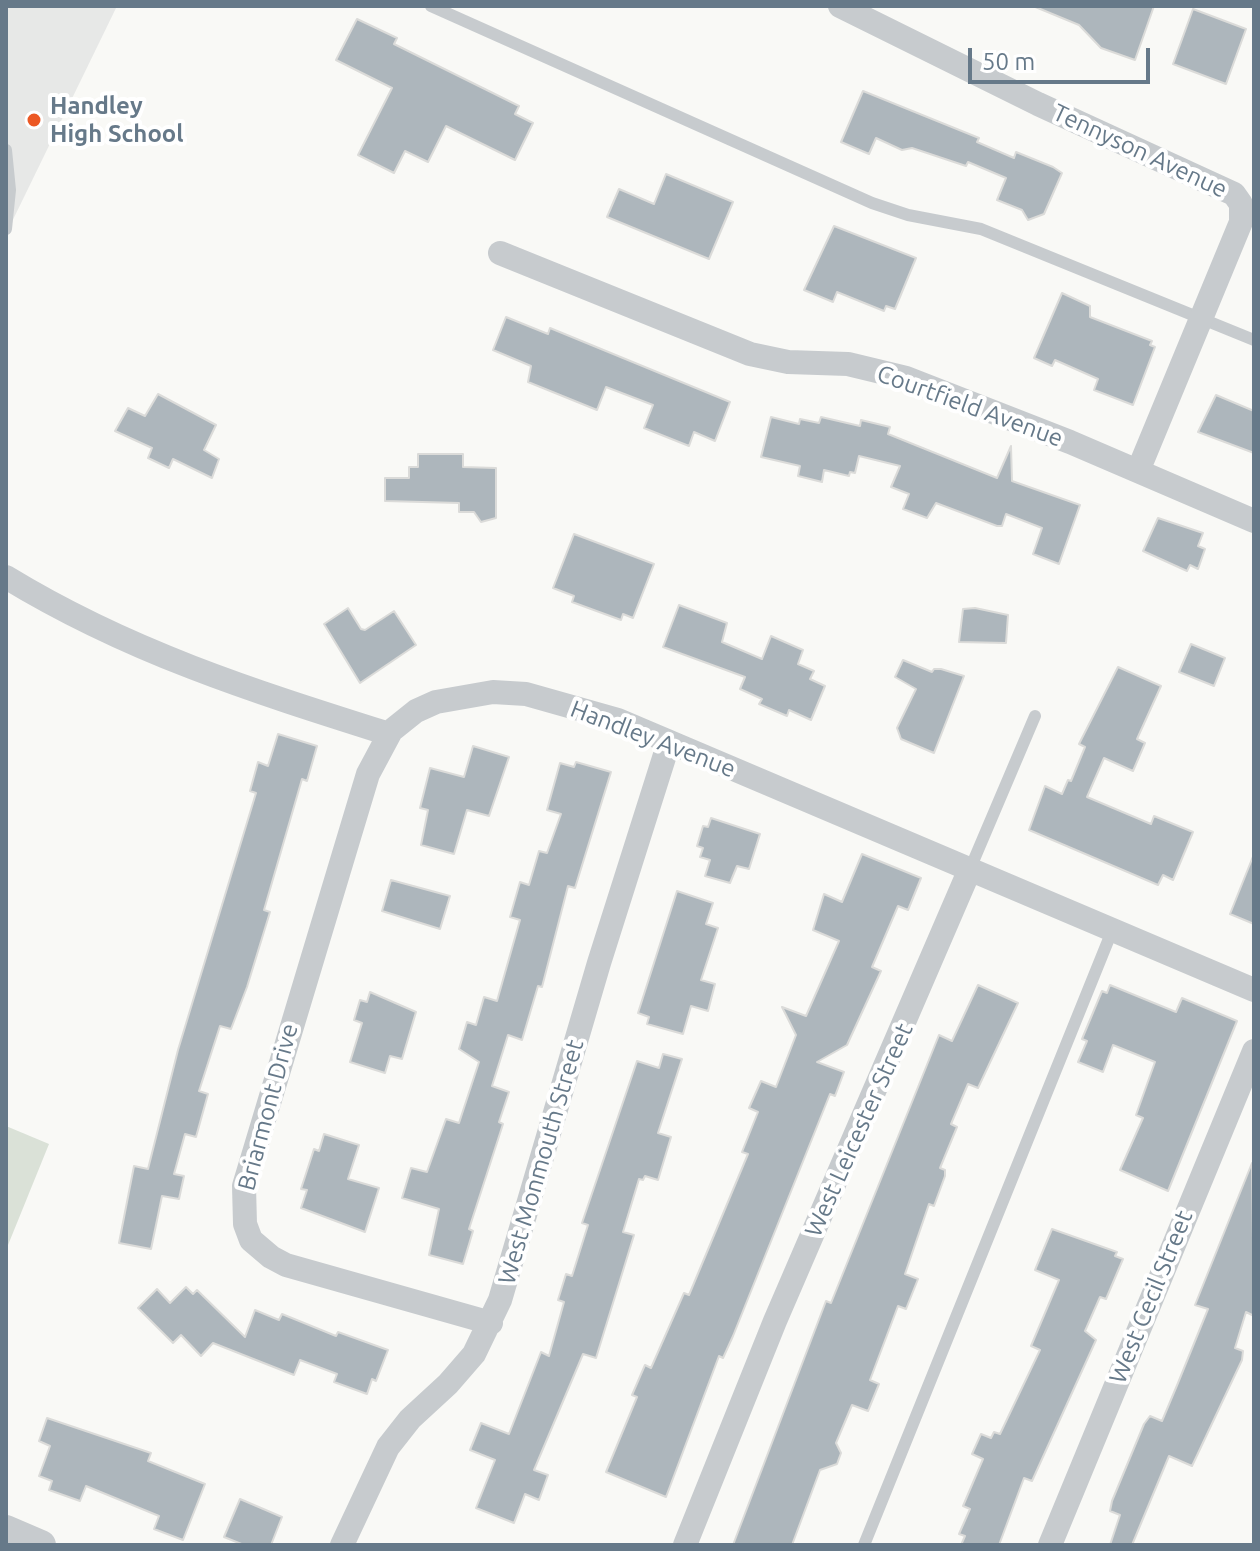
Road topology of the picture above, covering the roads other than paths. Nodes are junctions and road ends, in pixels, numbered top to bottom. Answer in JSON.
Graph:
{"nodes":[{"id":1,"x":431,"y":6,"type":"edge"},
{"id":2,"x":840,"y":6,"type":"edge"},
{"id":3,"x":6,"y":150,"type":"edge"},
{"id":4,"x":6,"y":229,"type":"edge"},
{"id":5,"x":500,"y":253,"type":"dead end"},
{"id":6,"x":1202,"y":319,"type":"junction"},
{"id":7,"x":1254,"y":340,"type":"edge"},
{"id":8,"x":1138,"y":471,"type":"junction"},
{"id":9,"x":1254,"y":521,"type":"edge"},
{"id":10,"x":6,"y":577,"type":"edge"},
{"id":11,"x":1035,"y":716,"type":"dead end"},
{"id":12,"x":389,"y":734,"type":"junction"},
{"id":13,"x":669,"y":742,"type":"junction"},
{"id":14,"x":970,"y":869,"type":"junction"},
{"id":15,"x":1112,"y":931,"type":"junction"},
{"id":16,"x":1254,"y":990,"type":"edge"},
{"id":17,"x":1254,"y":1051,"type":"edge"},
{"id":18,"x":491,"y":1323,"type":"junction"},
{"id":19,"x":6,"y":1530,"type":"edge"},
{"id":20,"x":41,"y":1545,"type":"edge"},
{"id":21,"x":342,"y":1545,"type":"edge"},
{"id":22,"x":685,"y":1545,"type":"edge"},
{"id":23,"x":864,"y":1545,"type":"edge"},
{"id":24,"x":1050,"y":1545,"type":"edge"}],
"edges":[{"from":1,"to":6,"type":"lane"},
{"from":2,"to":6,"type":"street","name":"Tennyson Avenue"},
{"from":3,"to":4,"type":"lane"},
{"from":5,"to":8,"type":"street","name":"Courtfield Avenue"},
{"from":6,"to":7,"type":"lane"},
{"from":6,"to":8,"type":"street"},
{"from":8,"to":9,"type":"street","name":"Courtfield Avenue"},
{"from":10,"to":12,"type":"street"},
{"from":11,"to":14,"type":"lane","name":"West Leicester Street"},
{"from":12,"to":13,"type":"street","name":"Handley Avenue"},
{"from":12,"to":18,"type":"street","name":"Briarmont Drive"},
{"from":13,"to":14,"type":"street","name":"Handley Avenue"},
{"from":13,"to":18,"type":"street","name":"West Monmouth Street"},
{"from":14,"to":15,"type":"street","name":"Handley Avenue"},
{"from":14,"to":22,"type":"street","name":"West Leicester Street"},
{"from":15,"to":16,"type":"street","name":"Handley Avenue"},
{"from":15,"to":23,"type":"lane"},
{"from":17,"to":24,"type":"street","name":"West Cecil Street"},
{"from":18,"to":21,"type":"street","name":"West Monmouth Street"},
{"from":19,"to":20,"type":"street"}]}
